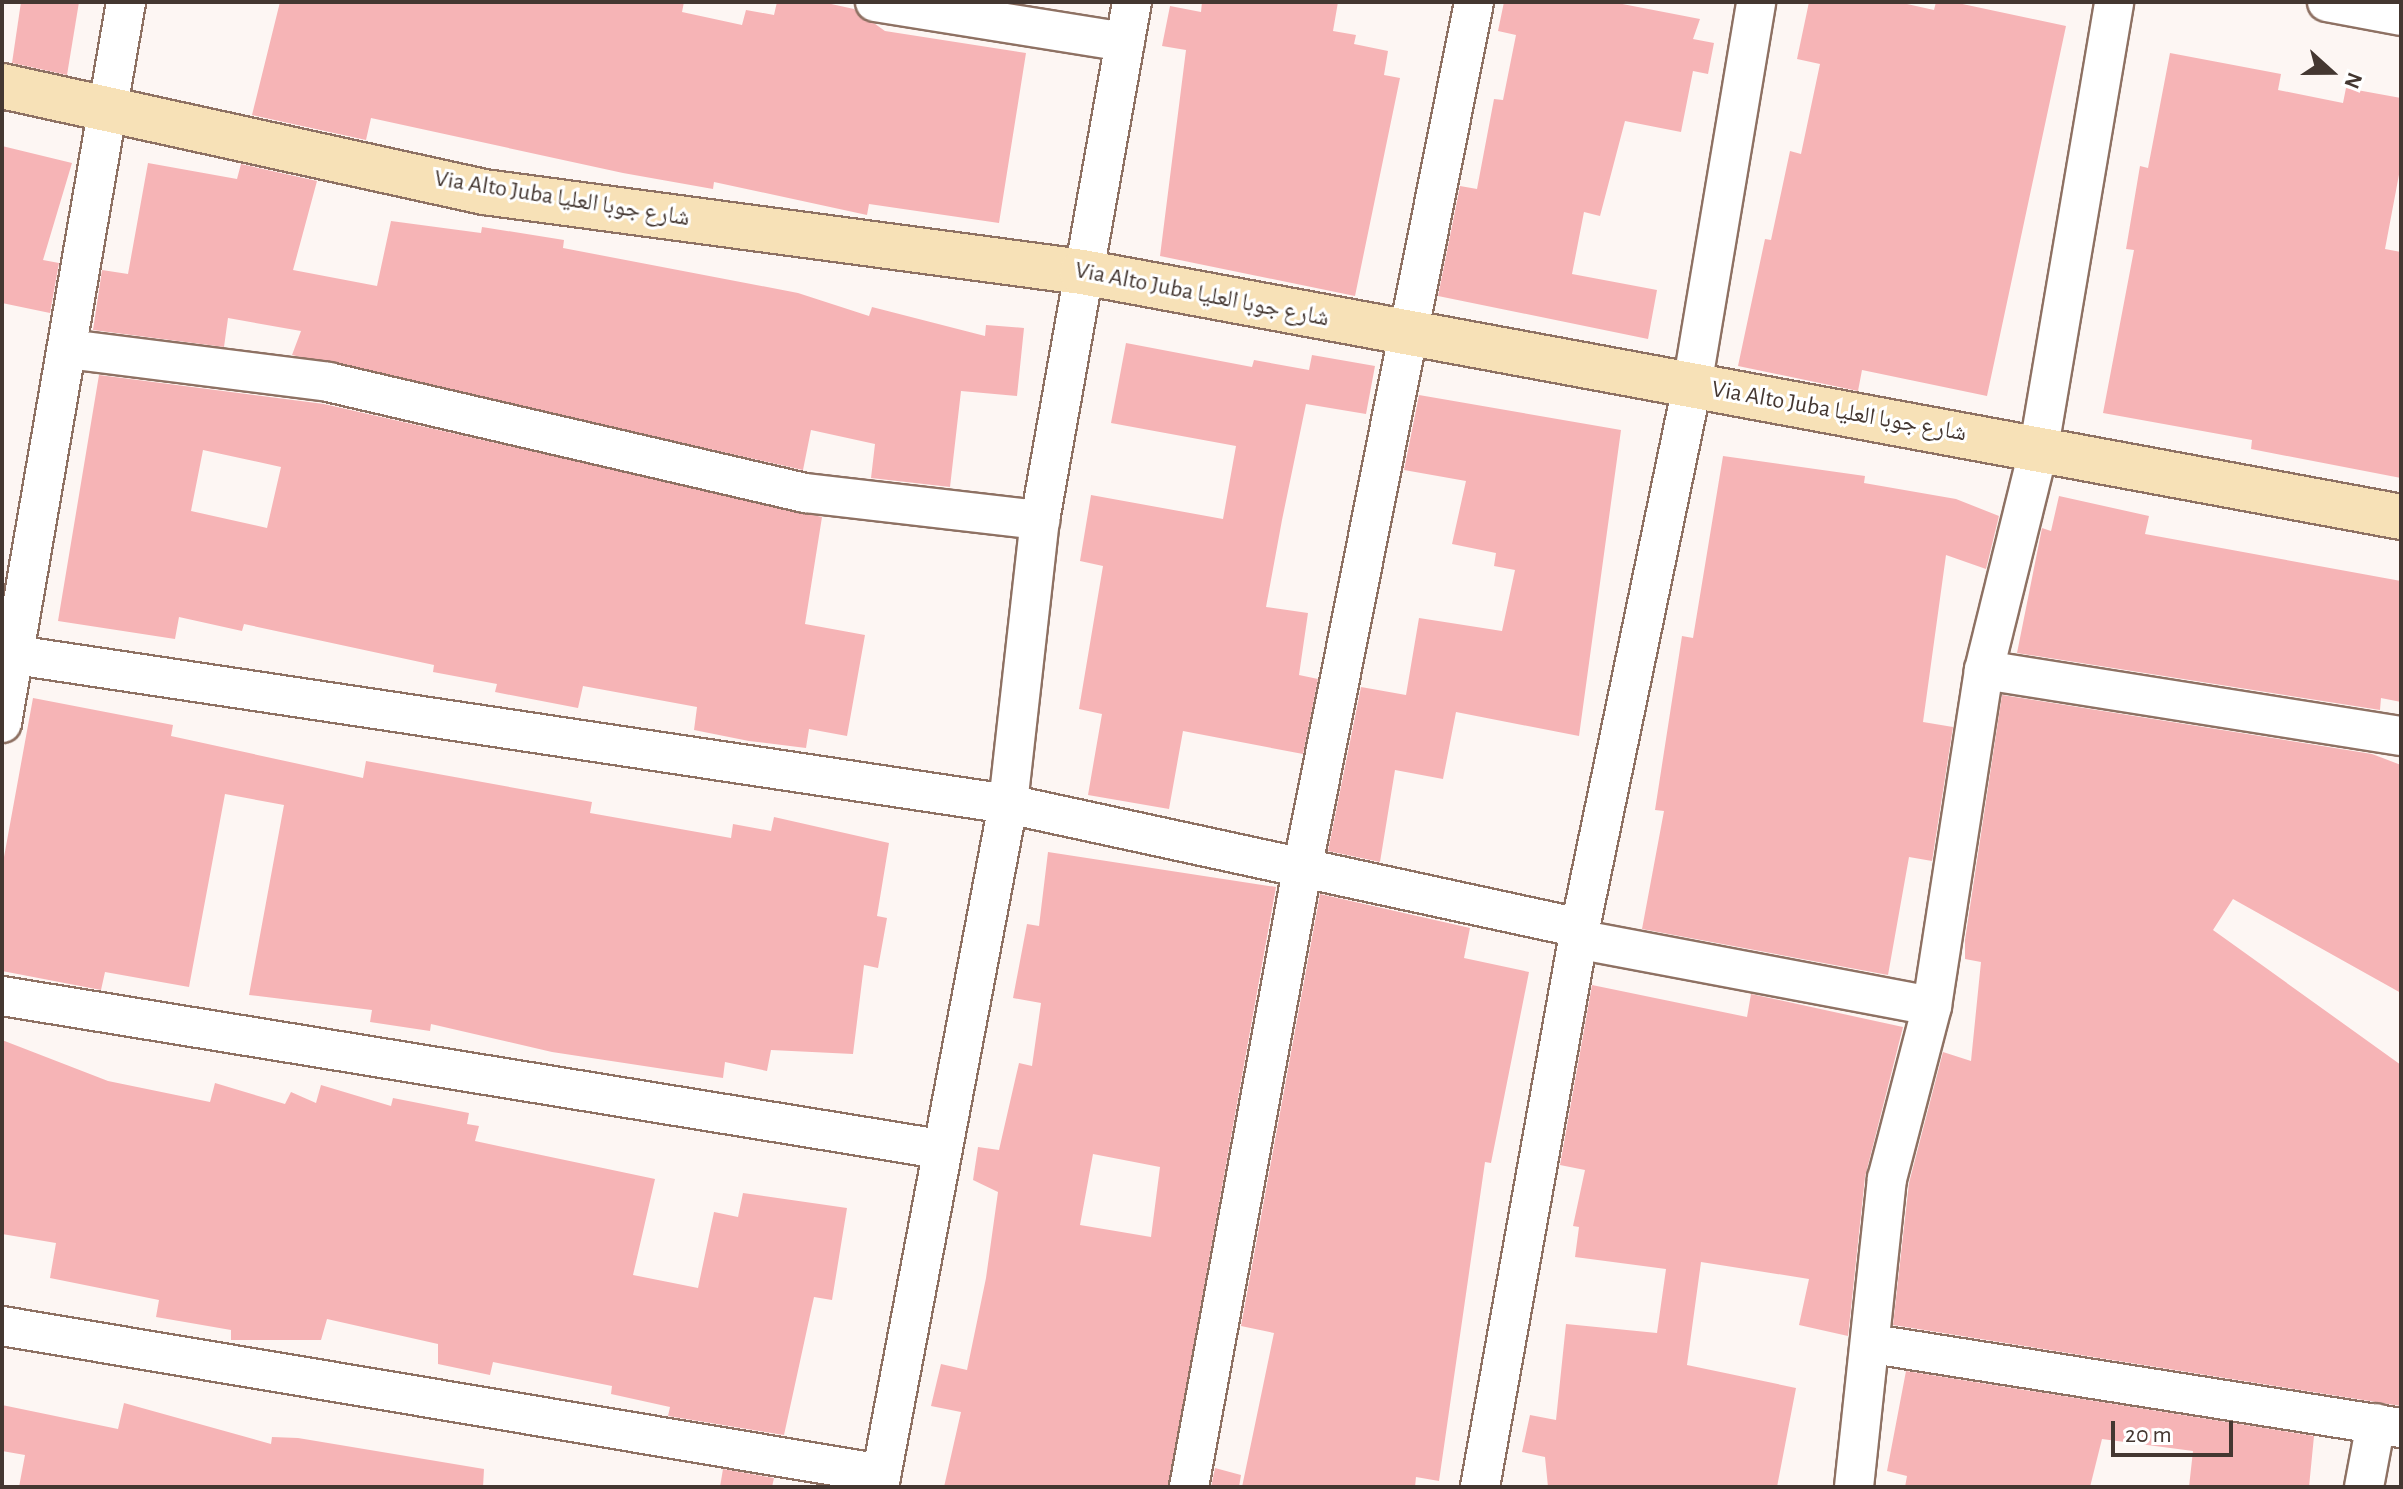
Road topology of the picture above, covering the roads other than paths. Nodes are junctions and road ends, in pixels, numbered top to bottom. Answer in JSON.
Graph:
{"nodes":[{"id":1,"x":126,"y":2,"type":"edge"},
{"id":2,"x":875,"y":2,"type":"edge"},
{"id":3,"x":1132,"y":2,"type":"edge"},
{"id":4,"x":1474,"y":2,"type":"edge"},
{"id":5,"x":1756,"y":2,"type":"edge"},
{"id":6,"x":2114,"y":2,"type":"edge"},
{"id":7,"x":2327,"y":2,"type":"edge"},
{"id":8,"x":2401,"y":16,"type":"edge"},
{"id":9,"x":1125,"y":42,"type":"junction"},
{"id":10,"x":2,"y":86,"type":"edge"},
{"id":11,"x":111,"y":105,"type":"junction"},
{"id":12,"x":1082,"y":272,"type":"junction"},
{"id":13,"x":1405,"y":334,"type":"junction"},
{"id":14,"x":68,"y":349,"type":"junction"},
{"id":15,"x":1692,"y":386,"type":"junction"},
{"id":16,"x":2039,"y":447,"type":"junction"},
{"id":17,"x":2401,"y":517,"type":"edge"},
{"id":18,"x":1040,"y":520,"type":"junction"},
{"id":19,"x":8,"y":654,"type":"edge"},
{"id":20,"x":1984,"y":670,"type":"junction"},
{"id":21,"x":2,"y":723,"type":"edge"},
{"id":22,"x":2401,"y":736,"type":"edge"},
{"id":23,"x":1008,"y":804,"type":"junction"},
{"id":24,"x":1302,"y":870,"type":"junction"},
{"id":25,"x":1581,"y":934,"type":"junction"},
{"id":26,"x":2,"y":996,"type":"edge"},
{"id":27,"x":1932,"y":1006,"type":"junction"},
{"id":28,"x":939,"y":1149,"type":"junction"},
{"id":29,"x":2,"y":1326,"type":"edge"},
{"id":30,"x":1873,"y":1344,"type":"junction"},
{"id":31,"x":2388,"y":1425,"type":"edge"},
{"id":32,"x":880,"y":1480,"type":"edge"},
{"id":33,"x":1189,"y":1487,"type":"edge"},
{"id":34,"x":1480,"y":1487,"type":"edge"},
{"id":35,"x":1854,"y":1487,"type":"edge"},
{"id":36,"x":2364,"y":1487,"type":"edge"}],
"edges":[{"from":1,"to":11,"type":"street"},
{"from":2,"to":9,"type":"street"},
{"from":3,"to":9,"type":"street"},
{"from":4,"to":13,"type":"street"},
{"from":5,"to":15,"type":"street"},
{"from":6,"to":16,"type":"street"},
{"from":7,"to":8,"type":"street"},
{"from":9,"to":12,"type":"street"},
{"from":10,"to":11,"type":"street","name":"Via Alto Juba شارع جوبا العليا"},
{"from":11,"to":12,"type":"street","name":"Via Alto Juba شارع جوبا العليا"},
{"from":11,"to":14,"type":"street"},
{"from":12,"to":13,"type":"street","name":"Via Alto Juba شارع جوبا العليا"},
{"from":12,"to":18,"type":"street"},
{"from":13,"to":15,"type":"street","name":"Via Alto Juba شارع جوبا العليا"},
{"from":13,"to":24,"type":"street"},
{"from":14,"to":18,"type":"street"},
{"from":14,"to":19,"type":"street"},
{"from":15,"to":16,"type":"street","name":"Via Alto Juba شارع جوبا العليا"},
{"from":15,"to":25,"type":"street"},
{"from":16,"to":17,"type":"street","name":"Via Alto Juba شارع جوبا العليا"},
{"from":16,"to":20,"type":"street"},
{"from":18,"to":23,"type":"street"},
{"from":19,"to":21,"type":"street"},
{"from":19,"to":23,"type":"street"},
{"from":20,"to":22,"type":"street"},
{"from":20,"to":27,"type":"street"},
{"from":23,"to":24,"type":"street"},
{"from":23,"to":28,"type":"street"},
{"from":24,"to":25,"type":"street"},
{"from":24,"to":33,"type":"street"},
{"from":25,"to":27,"type":"street"},
{"from":25,"to":34,"type":"street"},
{"from":26,"to":28,"type":"street"},
{"from":27,"to":30,"type":"street"},
{"from":28,"to":32,"type":"street"},
{"from":29,"to":32,"type":"street"},
{"from":30,"to":31,"type":"street"},
{"from":30,"to":35,"type":"street"},
{"from":31,"to":36,"type":"street"}]}
